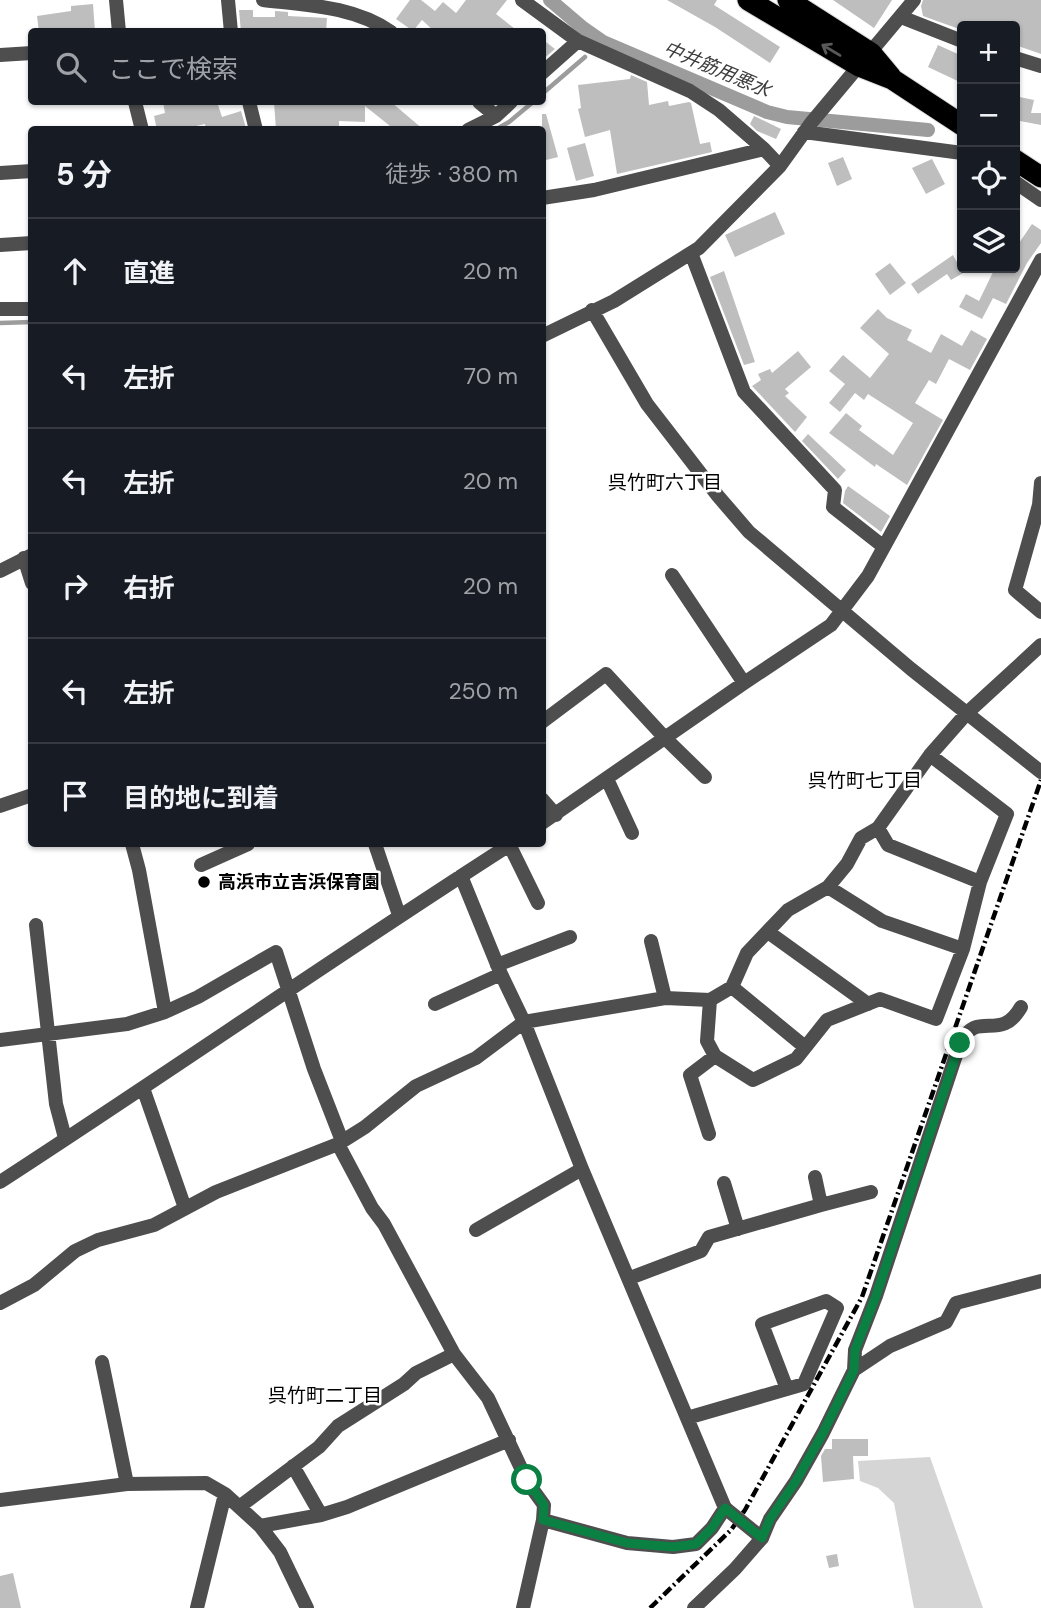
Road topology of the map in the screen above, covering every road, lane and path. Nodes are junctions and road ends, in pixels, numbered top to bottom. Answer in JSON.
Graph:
{"nodes":[{"id":1,"x":116,"y":0,"type":"edge"},
{"id":2,"x":228,"y":0,"type":"edge"},
{"id":3,"x":263,"y":0,"type":"edge"},
{"id":4,"x":522,"y":0,"type":"edge"},
{"id":5,"x":748,"y":0,"type":"edge"},
{"id":6,"x":788,"y":0,"type":"edge"},
{"id":7,"x":914,"y":0,"type":"edge"},
{"id":8,"x":901,"y":17,"type":"junction"},
{"id":9,"x":119,"y":28,"type":"edge"},
{"id":10,"x":231,"y":28,"type":"edge"},
{"id":11,"x":385,"y":28,"type":"edge"},
{"id":12,"x":957,"y":39,"type":"edge"},
{"id":13,"x":578,"y":41,"type":"junction"},
{"id":14,"x":28,"y":53,"type":"edge"},
{"id":15,"x":0,"y":55,"type":"edge"},
{"id":16,"x":865,"y":60,"type":"junction"},
{"id":17,"x":1020,"y":60,"type":"edge"},
{"id":18,"x":1041,"y":66,"type":"edge"},
{"id":19,"x":546,"y":69,"type":"edge"},
{"id":20,"x":136,"y":105,"type":"edge"},
{"id":21,"x":250,"y":105,"type":"edge"},
{"id":22,"x":483,"y":105,"type":"edge"},
{"id":23,"x":508,"y":105,"type":"edge"},
{"id":24,"x":496,"y":116,"type":"junction"},
{"id":25,"x":957,"y":122,"type":"edge"},
{"id":26,"x":141,"y":126,"type":"edge"},
{"id":27,"x":255,"y":126,"type":"edge"},
{"id":28,"x":476,"y":126,"type":"edge"},
{"id":29,"x":807,"y":128,"type":"junction"},
{"id":30,"x":764,"y":149,"type":"junction"},
{"id":31,"x":957,"y":152,"type":"edge"},
{"id":32,"x":1020,"y":163,"type":"edge"},
{"id":33,"x":780,"y":166,"type":"junction"},
{"id":34,"x":28,"y":171,"type":"edge"},
{"id":35,"x":0,"y":173,"type":"edge"},
{"id":36,"x":1041,"y":177,"type":"edge"},
{"id":37,"x":1020,"y":186,"type":"edge"},
{"id":38,"x":546,"y":197,"type":"edge"},
{"id":39,"x":1041,"y":200,"type":"edge"},
{"id":40,"x":28,"y":243,"type":"edge"},
{"id":41,"x":0,"y":245,"type":"edge"},
{"id":42,"x":691,"y":253,"type":"junction"},
{"id":43,"x":1041,"y":260,"type":"edge"},
{"id":44,"x":0,"y":309,"type":"edge"},
{"id":45,"x":28,"y":309,"type":"edge"},
{"id":46,"x":592,"y":310,"type":"junction"},
{"id":47,"x":546,"y":334,"type":"edge"},
{"id":48,"x":1041,"y":483,"type":"edge"},
{"id":49,"x":884,"y":547,"type":"junction"},
{"id":50,"x":28,"y":557,"type":"edge"},
{"id":51,"x":0,"y":571,"type":"edge"},
{"id":52,"x":672,"y":575,"type":"dead end"},
{"id":53,"x":842,"y":611,"type":"junction"},
{"id":54,"x":1041,"y":612,"type":"edge"},
{"id":55,"x":1041,"y":645,"type":"edge"},
{"id":56,"x":744,"y":683,"type":"junction"},
{"id":57,"x":967,"y":713,"type":"junction"},
{"id":58,"x":546,"y":719,"type":"edge"},
{"id":59,"x":665,"y":738,"type":"junction"},
{"id":60,"x":930,"y":755,"type":"junction"},
{"id":61,"x":1041,"y":772,"type":"edge"},
{"id":62,"x":705,"y":777,"type":"dead end"},
{"id":63,"x":607,"y":779,"type":"junction"},
{"id":64,"x":28,"y":796,"type":"edge"},
{"id":65,"x":546,"y":804,"type":"edge"},
{"id":66,"x":0,"y":806,"type":"edge"},
{"id":67,"x":556,"y":815,"type":"junction"},
{"id":68,"x":546,"y":821,"type":"edge"},
{"id":69,"x":878,"y":828,"type":"junction"},
{"id":70,"x":632,"y":833,"type":"dead end"},
{"id":71,"x":133,"y":847,"type":"edge"},
{"id":72,"x":241,"y":847,"type":"edge"},
{"id":73,"x":375,"y":847,"type":"edge"},
{"id":74,"x":511,"y":847,"type":"edge"},
{"id":75,"x":492,"y":849,"type":"edge"},
{"id":76,"x":201,"y":865,"type":"dead end"},
{"id":77,"x":461,"y":876,"type":"junction"},
{"id":78,"x":980,"y":882,"type":"junction"},
{"id":79,"x":828,"y":887,"type":"junction"},
{"id":80,"x":538,"y":903,"type":"dead end"},
{"id":81,"x":399,"y":915,"type":"junction"},
{"id":82,"x":36,"y":925,"type":"dead end"},
{"id":83,"x":768,"y":932,"type":"junction"},
{"id":84,"x":570,"y":937,"type":"dead end"},
{"id":85,"x":651,"y":941,"type":"dead end"},
{"id":86,"x":962,"y":949,"type":"junction"},
{"id":87,"x":499,"y":970,"type":"junction"},
{"id":88,"x":732,"y":987,"type":"junction"},
{"id":89,"x":290,"y":991,"type":"junction"},
{"id":90,"x":665,"y":998,"type":"junction"},
{"id":91,"x":710,"y":1000,"type":"junction"},
{"id":92,"x":435,"y":1004,"type":"dead end"},
{"id":93,"x":868,"y":1004,"type":"junction"},
{"id":94,"x":1021,"y":1007,"type":"dead end"},
{"id":95,"x":165,"y":1012,"type":"junction"},
{"id":96,"x":524,"y":1022,"type":"junction"},
{"id":97,"x":47,"y":1032,"type":"junction"},
{"id":98,"x":0,"y":1040,"type":"edge"},
{"id":99,"x":805,"y":1047,"type":"junction"},
{"id":100,"x":715,"y":1056,"type":"junction"},
{"id":101,"x":143,"y":1088,"type":"junction"},
{"id":102,"x":709,"y":1134,"type":"dead end"},
{"id":103,"x":65,"y":1138,"type":"junction"},
{"id":104,"x":340,"y":1142,"type":"junction"},
{"id":105,"x":582,"y":1169,"type":"junction"},
{"id":106,"x":815,"y":1177,"type":"dead end"},
{"id":107,"x":0,"y":1182,"type":"edge"},
{"id":108,"x":724,"y":1183,"type":"dead end"},
{"id":109,"x":872,"y":1192,"type":"dead end"},
{"id":110,"x":821,"y":1205,"type":"junction"},
{"id":111,"x":185,"y":1208,"type":"junction"},
{"id":112,"x":738,"y":1229,"type":"junction"},
{"id":113,"x":477,"y":1230,"type":"dead end"},
{"id":114,"x":629,"y":1278,"type":"junction"},
{"id":115,"x":1041,"y":1281,"type":"edge"},
{"id":116,"x":0,"y":1303,"type":"edge"},
{"id":117,"x":454,"y":1353,"type":"junction"},
{"id":118,"x":102,"y":1362,"type":"dead end"},
{"id":119,"x":854,"y":1370,"type":"junction"},
{"id":120,"x":787,"y":1389,"type":"junction"},
{"id":121,"x":687,"y":1418,"type":"junction"},
{"id":122,"x":509,"y":1440,"type":"junction"},
{"id":123,"x":293,"y":1466,"type":"junction"},
{"id":124,"x":127,"y":1484,"type":"junction"},
{"id":125,"x":226,"y":1494,"type":"junction"},
{"id":126,"x":0,"y":1500,"type":"edge"},
{"id":127,"x":239,"y":1507,"type":"junction"},
{"id":128,"x":725,"y":1508,"type":"junction"},
{"id":129,"x":321,"y":1515,"type":"junction"},
{"id":130,"x":543,"y":1520,"type":"junction"},
{"id":131,"x":260,"y":1526,"type":"junction"},
{"id":132,"x":762,"y":1538,"type":"junction"},
{"id":133,"x":197,"y":1608,"type":"edge"},
{"id":134,"x":307,"y":1608,"type":"edge"},
{"id":135,"x":523,"y":1608,"type":"edge"},
{"id":136,"x":694,"y":1608,"type":"edge"}],
"edges":[{"from":1,"to":9,"type":"street"},
{"from":2,"to":10,"type":"street"},
{"from":3,"to":11,"type":"street"},
{"from":4,"to":13,"type":"street"},
{"from":16,"to":5,"type":"highway","one_way":true},
{"from":6,"to":16,"type":"highway"},
{"from":7,"to":8,"type":"street"},
{"from":8,"to":12,"type":"street"},
{"from":8,"to":16,"type":"street"},
{"from":13,"to":19,"type":"street"},
{"from":13,"to":30,"type":"street"},
{"from":14,"to":15,"type":"street"},
{"from":16,"to":25,"type":"highway"},
{"from":16,"to":29,"type":"street"},
{"from":17,"to":18,"type":"street"},
{"from":20,"to":26,"type":"street"},
{"from":21,"to":27,"type":"street"},
{"from":22,"to":24,"type":"street"},
{"from":23,"to":24,"type":"street"},
{"from":24,"to":28,"type":"street"},
{"from":29,"to":31,"type":"street"},
{"from":29,"to":33,"type":"street"},
{"from":30,"to":33,"type":"street"},
{"from":30,"to":38,"type":"street"},
{"from":32,"to":36,"type":"highway"},
{"from":33,"to":42,"type":"street"},
{"from":34,"to":35,"type":"street"},
{"from":37,"to":39,"type":"street"},
{"from":40,"to":41,"type":"street"},
{"from":42,"to":46,"type":"street"},
{"from":42,"to":49,"type":"street"},
{"from":43,"to":49,"type":"street"},
{"from":44,"to":45,"type":"street"},
{"from":46,"to":47,"type":"street"},
{"from":46,"to":53,"type":"street"},
{"from":48,"to":54,"type":"street"},
{"from":49,"to":53,"type":"street"},
{"from":50,"to":51,"type":"street"},
{"from":52,"to":56,"type":"street"},
{"from":53,"to":56,"type":"street"},
{"from":53,"to":57,"type":"street"},
{"from":55,"to":57,"type":"street"},
{"from":56,"to":59,"type":"street"},
{"from":57,"to":60,"type":"street"},
{"from":57,"to":61,"type":"street"},
{"from":58,"to":59,"type":"street"},
{"from":59,"to":62,"type":"street"},
{"from":59,"to":63,"type":"street"},
{"from":60,"to":69,"type":"street"},
{"from":60,"to":78,"type":"street"},
{"from":63,"to":67,"type":"street"},
{"from":63,"to":70,"type":"street"},
{"from":64,"to":66,"type":"street"},
{"from":65,"to":67,"type":"street"},
{"from":67,"to":68,"type":"street"},
{"from":69,"to":78,"type":"street"},
{"from":69,"to":79,"type":"street"},
{"from":71,"to":95,"type":"street"},
{"from":72,"to":76,"type":"street"},
{"from":73,"to":81,"type":"street"},
{"from":74,"to":80,"type":"street"},
{"from":75,"to":77,"type":"street"},
{"from":77,"to":81,"type":"street"},
{"from":77,"to":87,"type":"street"},
{"from":78,"to":86,"type":"street"},
{"from":79,"to":83,"type":"street"},
{"from":79,"to":86,"type":"street"},
{"from":81,"to":89,"type":"street"},
{"from":82,"to":97,"type":"street"},
{"from":83,"to":88,"type":"street"},
{"from":83,"to":93,"type":"street"},
{"from":84,"to":87,"type":"street"},
{"from":85,"to":90,"type":"street"},
{"from":86,"to":93,"type":"street"},
{"from":87,"to":92,"type":"street"},
{"from":87,"to":96,"type":"street"},
{"from":88,"to":91,"type":"street"},
{"from":88,"to":99,"type":"street"},
{"from":89,"to":95,"type":"street"},
{"from":89,"to":101,"type":"street"},
{"from":89,"to":104,"type":"street"},
{"from":90,"to":91,"type":"street"},
{"from":90,"to":96,"type":"street"},
{"from":91,"to":100,"type":"street"},
{"from":93,"to":99,"type":"street"},
{"from":94,"to":119,"type":"street"},
{"from":95,"to":97,"type":"street"},
{"from":96,"to":104,"type":"street"},
{"from":96,"to":105,"type":"street"},
{"from":97,"to":98,"type":"street"},
{"from":97,"to":103,"type":"street"},
{"from":99,"to":100,"type":"street"},
{"from":100,"to":102,"type":"street"},
{"from":101,"to":103,"type":"street"},
{"from":101,"to":111,"type":"street"},
{"from":103,"to":107,"type":"street"},
{"from":104,"to":111,"type":"street"},
{"from":104,"to":117,"type":"street"},
{"from":105,"to":113,"type":"street"},
{"from":105,"to":114,"type":"street"},
{"from":106,"to":110,"type":"street"},
{"from":108,"to":112,"type":"street"},
{"from":109,"to":110,"type":"street"},
{"from":110,"to":112,"type":"street"},
{"from":111,"to":116,"type":"street"},
{"from":112,"to":114,"type":"street"},
{"from":114,"to":121,"type":"street"},
{"from":115,"to":119,"type":"street"},
{"from":117,"to":122,"type":"street"},
{"from":117,"to":123,"type":"street"},
{"from":118,"to":124,"type":"street"},
{"from":119,"to":132,"type":"street"},
{"from":120,"to":120,"type":"street"},
{"from":120,"to":121,"type":"street"},
{"from":121,"to":128,"type":"street"},
{"from":122,"to":129,"type":"street"},
{"from":122,"to":130,"type":"street"},
{"from":123,"to":127,"type":"street"},
{"from":123,"to":129,"type":"street"},
{"from":124,"to":125,"type":"street"},
{"from":124,"to":126,"type":"street"},
{"from":125,"to":127,"type":"street"},
{"from":125,"to":133,"type":"street"},
{"from":127,"to":131,"type":"street"},
{"from":128,"to":130,"type":"street"},
{"from":128,"to":132,"type":"street","bridge":true},
{"from":129,"to":131,"type":"street"},
{"from":130,"to":135,"type":"street"},
{"from":131,"to":134,"type":"street"},
{"from":132,"to":136,"type":"street"}]}
